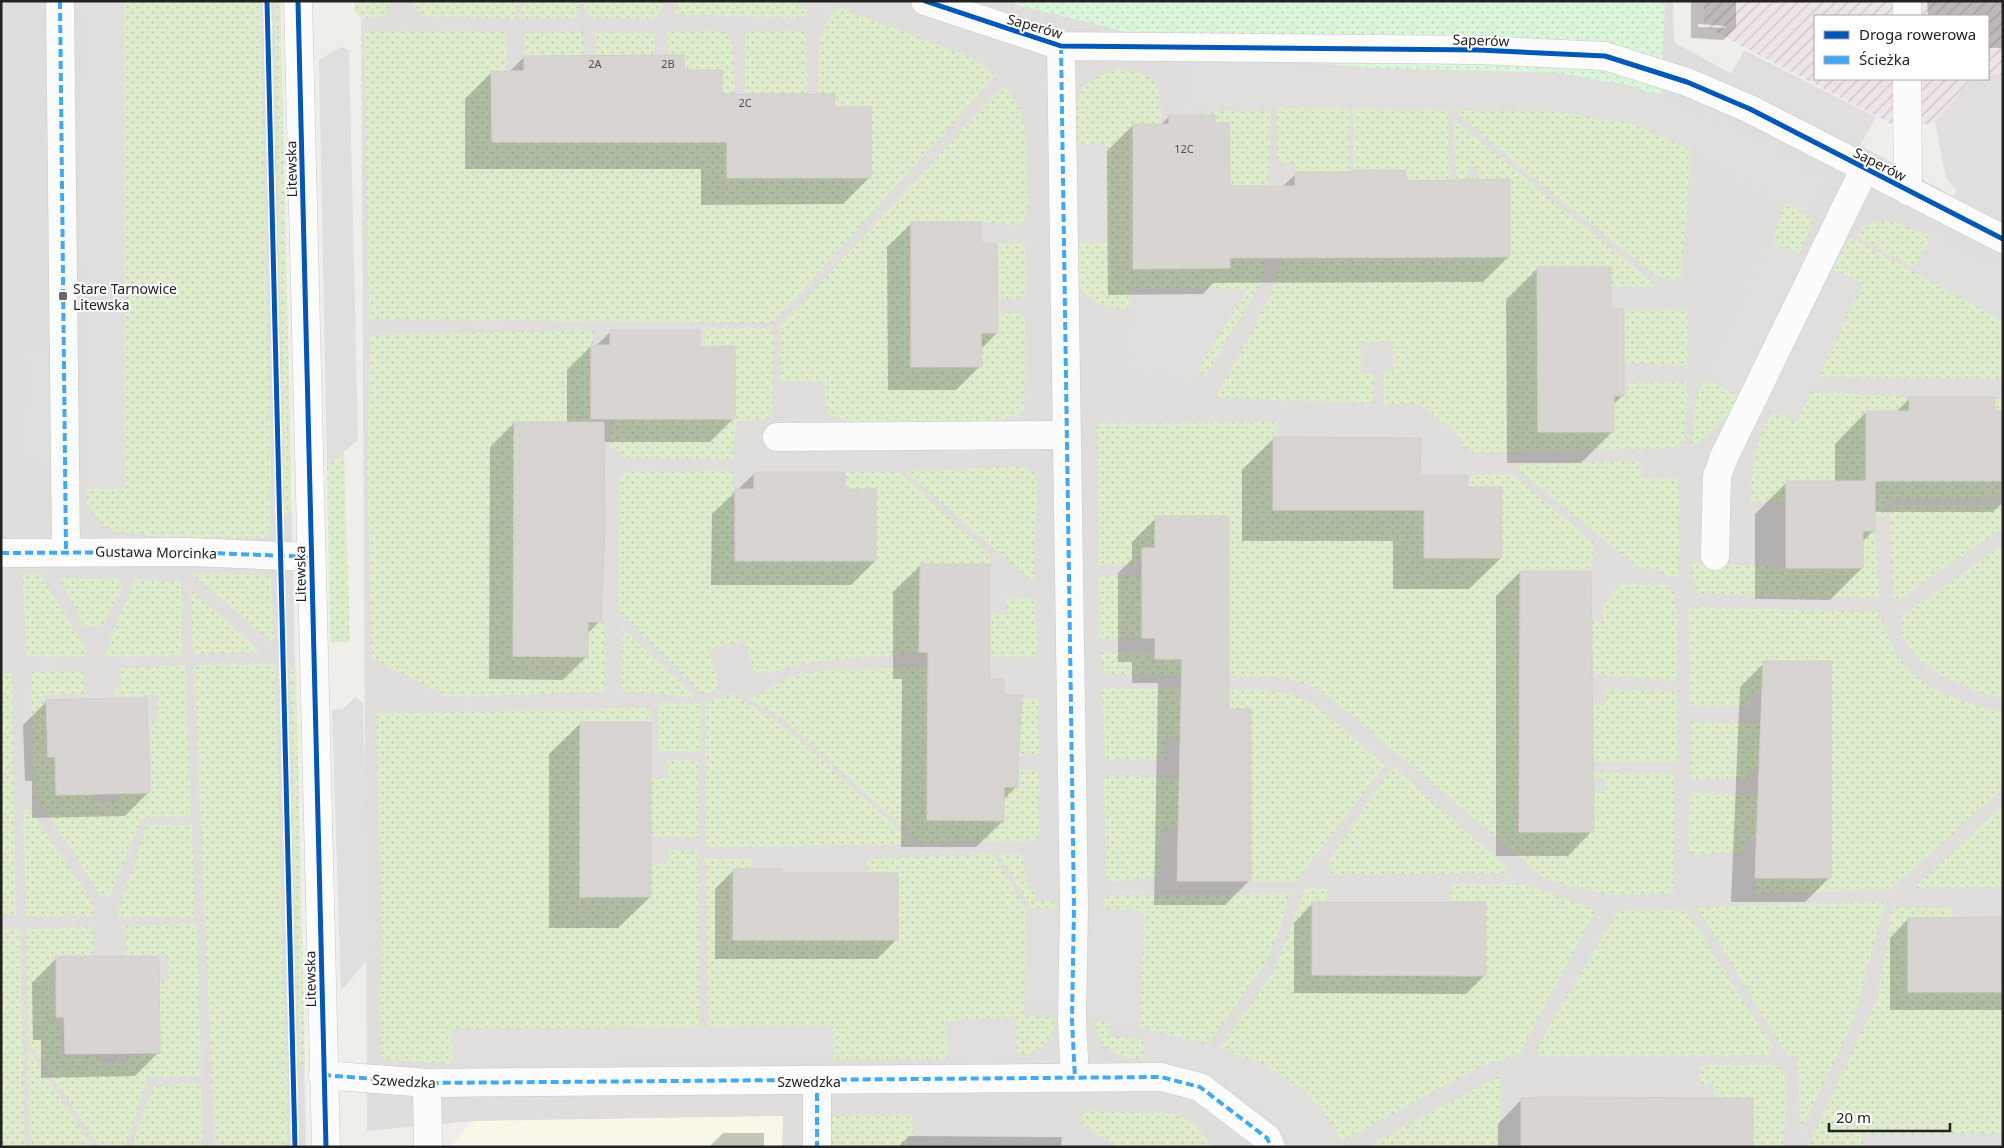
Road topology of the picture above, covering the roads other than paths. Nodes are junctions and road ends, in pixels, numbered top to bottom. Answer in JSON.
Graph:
{"nodes":[{"id":1,"x":60,"y":1,"type":"edge"},
{"id":2,"x":298,"y":1,"type":"edge"},
{"id":3,"x":924,"y":1,"type":"edge"},
{"id":4,"x":1907,"y":1,"type":"edge"},
{"id":5,"x":1907,"y":15,"type":"edge"},
{"id":6,"x":1061,"y":46,"type":"junction"},
{"id":7,"x":1907,"y":80,"type":"edge"},
{"id":8,"x":1865,"y":168,"type":"junction"},
{"id":9,"x":1908,"y":190,"type":"junction"},
{"id":10,"x":2003,"y":239,"type":"edge"},
{"id":11,"x":1066,"y":435,"type":"junction"},
{"id":12,"x":776,"y":437,"type":"dead end"},
{"id":13,"x":66,"y":552,"type":"junction"},
{"id":14,"x":1,"y":553,"type":"edge"},
{"id":15,"x":1715,"y":556,"type":"dead end"},
{"id":16,"x":311,"y":557,"type":"junction"},
{"id":17,"x":323,"y":1075,"type":"junction"},
{"id":18,"x":1075,"y":1078,"type":"junction"},
{"id":19,"x":817,"y":1081,"type":"junction"},
{"id":20,"x":427,"y":1083,"type":"junction"},
{"id":21,"x":326,"y":1147,"type":"edge"},
{"id":22,"x":428,"y":1147,"type":"edge"},
{"id":23,"x":817,"y":1147,"type":"edge"},
{"id":24,"x":1271,"y":1147,"type":"edge"}],
"edges":[{"from":1,"to":13,"type":"street"},
{"from":2,"to":16,"type":"street","name":"Litewska"},
{"from":3,"to":6,"type":"street","name":"Saperów"},
{"from":4,"to":5,"type":"street"},
{"from":6,"to":8,"type":"street","name":"Saperów"},
{"from":6,"to":11,"type":"street"},
{"from":7,"to":9,"type":"street"},
{"from":8,"to":9,"type":"street","name":"Saperów"},
{"from":8,"to":15,"type":"street"},
{"from":9,"to":10,"type":"street","name":"Saperów"},
{"from":11,"to":12,"type":"street"},
{"from":11,"to":18,"type":"street"},
{"from":13,"to":14,"type":"street","name":"Gustawa Morcinka"},
{"from":13,"to":16,"type":"street","name":"Gustawa Morcinka"},
{"from":16,"to":17,"type":"street","name":"Litewska"},
{"from":17,"to":20,"type":"street","name":"Szwedzka"},
{"from":17,"to":21,"type":"street","name":"Litewska"},
{"from":18,"to":19,"type":"street","name":"Szwedzka"},
{"from":18,"to":24,"type":"street","name":"Szwedzka"},
{"from":19,"to":20,"type":"street","name":"Szwedzka"},
{"from":19,"to":23,"type":"street"},
{"from":20,"to":22,"type":"street"}]}
